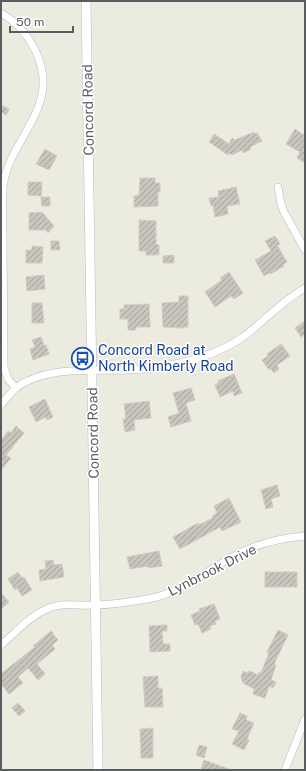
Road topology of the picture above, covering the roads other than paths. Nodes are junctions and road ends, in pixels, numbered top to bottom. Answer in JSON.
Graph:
{"nodes":[{"id":1,"x":86,"y":1,"type":"edge"},
{"id":2,"x":1,"y":13,"type":"edge"},
{"id":3,"x":278,"y":187,"type":"dead end"},
{"id":4,"x":305,"y":250,"type":"edge"},
{"id":5,"x":305,"y":288,"type":"edge"},
{"id":6,"x":93,"y":371,"type":"junction"},
{"id":7,"x":16,"y":388,"type":"junction"},
{"id":8,"x":1,"y":405,"type":"edge"},
{"id":9,"x":305,"y":536,"type":"edge"},
{"id":10,"x":95,"y":606,"type":"junction"},
{"id":11,"x":1,"y":645,"type":"edge"},
{"id":12,"x":305,"y":719,"type":"edge"},
{"id":13,"x":98,"y":770,"type":"edge"},
{"id":14,"x":285,"y":770,"type":"edge"}],
"edges":[{"from":1,"to":6,"type":"main road","name":"Concord Road"},
{"from":2,"to":7,"type":"street"},
{"from":3,"to":4,"type":"street"},
{"from":5,"to":6,"type":"street"},
{"from":6,"to":7,"type":"street"},
{"from":6,"to":10,"type":"main road","name":"Concord Road"},
{"from":7,"to":8,"type":"street"},
{"from":9,"to":10,"type":"street","name":"Lynbrook Drive"},
{"from":10,"to":11,"type":"street","name":"Lynbrook Drive"},
{"from":10,"to":13,"type":"main road","name":"Concord Road"},
{"from":12,"to":14,"type":"street"}]}
